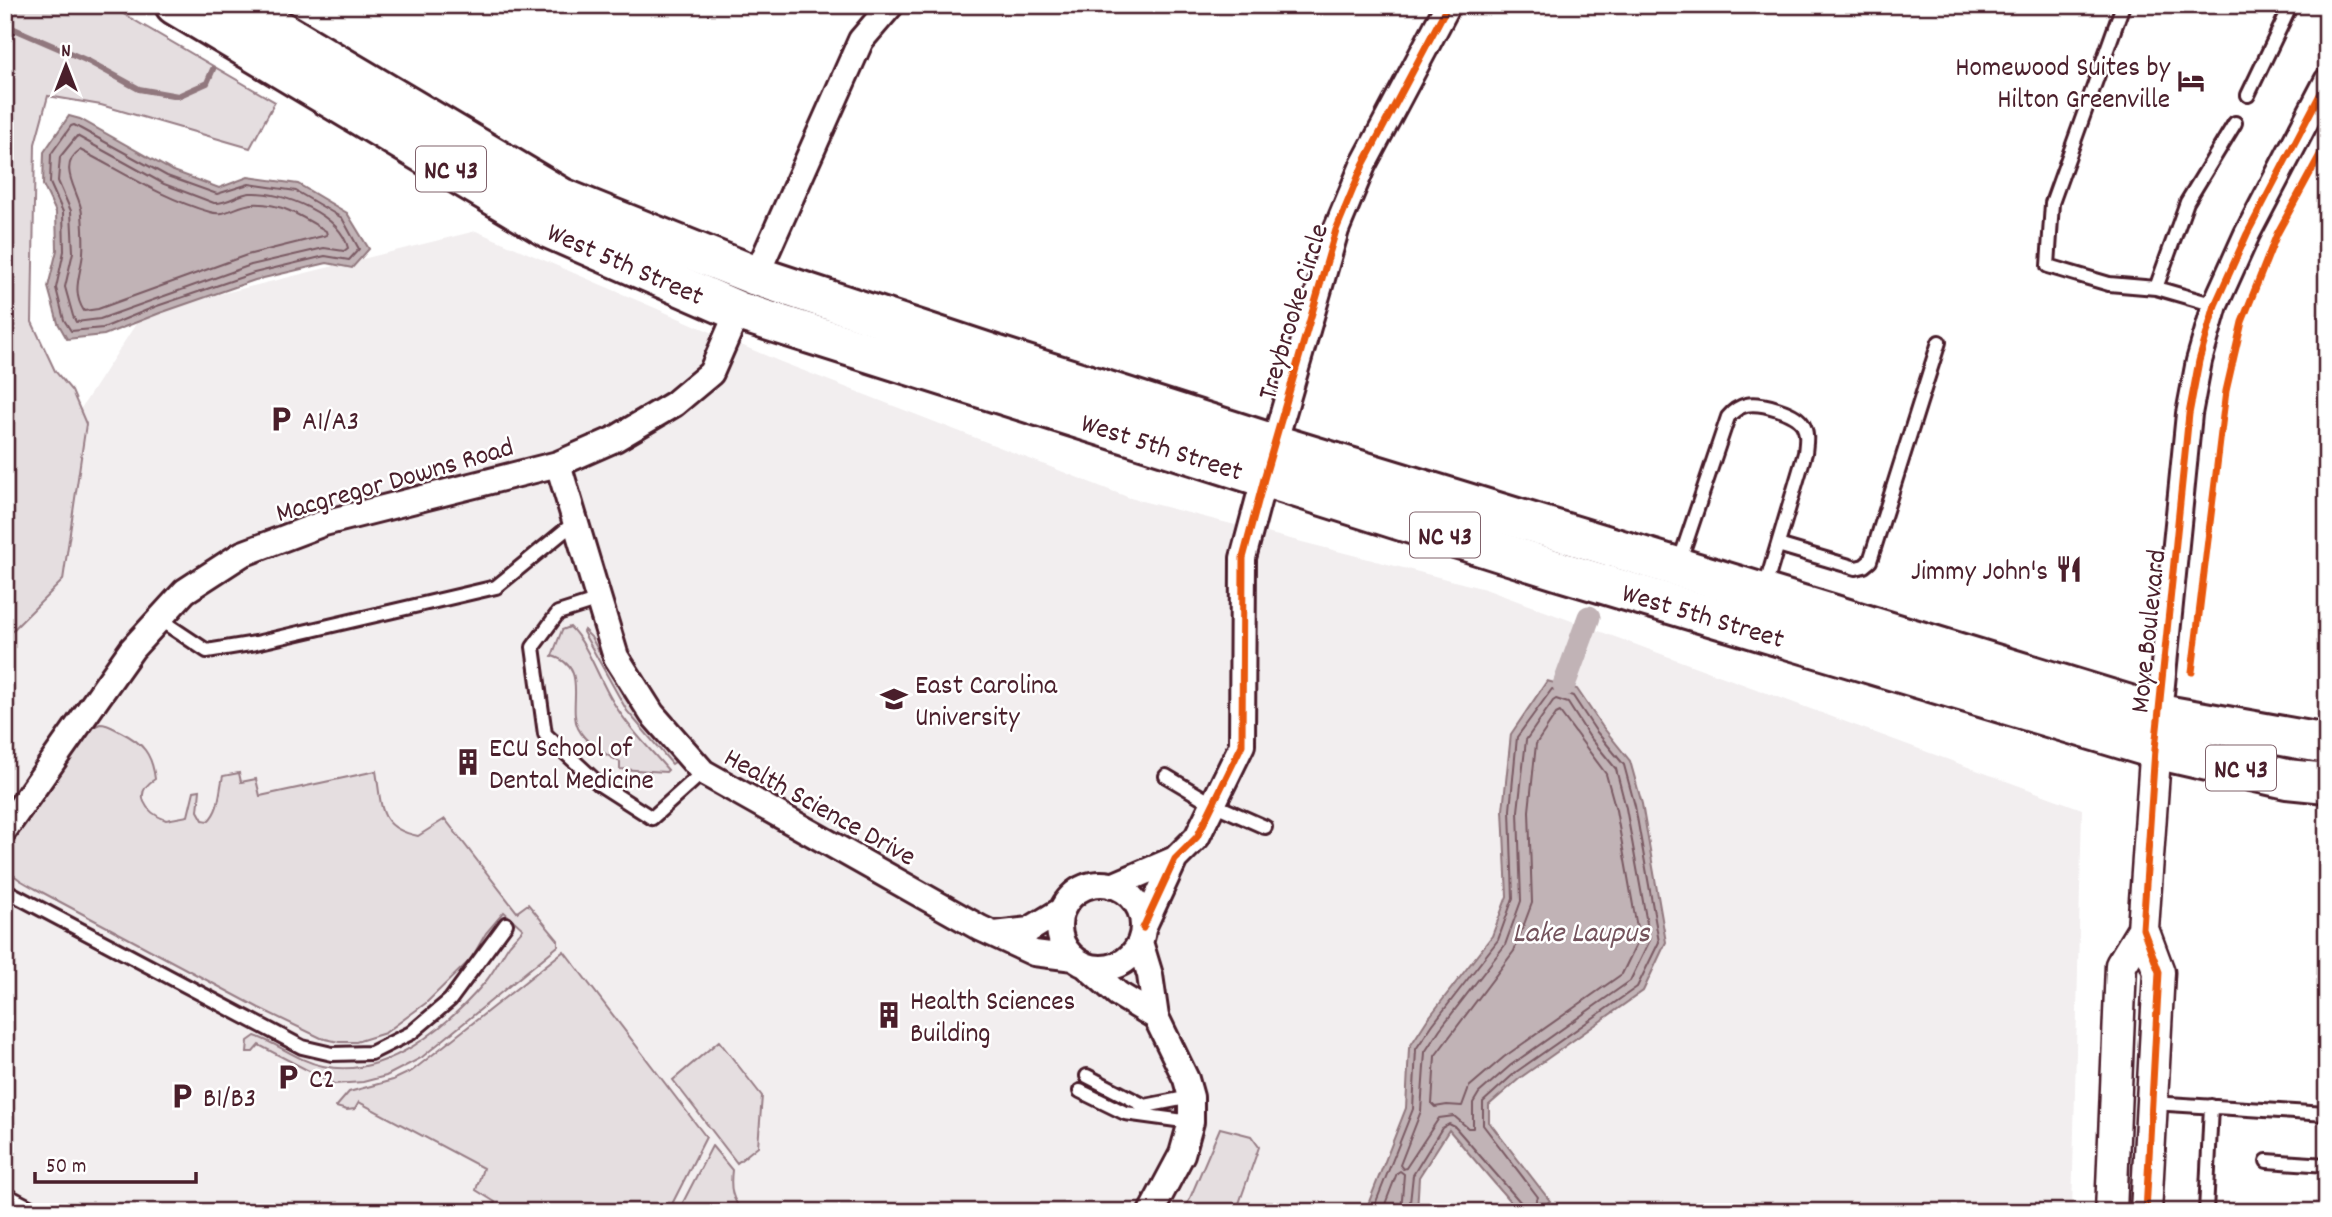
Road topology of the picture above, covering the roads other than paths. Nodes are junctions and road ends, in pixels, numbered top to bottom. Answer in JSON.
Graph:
{"nodes":[{"id":1,"x":175,"y":5,"type":"edge"},
{"id":2,"x":237,"y":5,"type":"edge"},
{"id":3,"x":891,"y":5,"type":"edge"},
{"id":4,"x":1448,"y":5,"type":"edge"},
{"id":5,"x":2123,"y":5,"type":"edge"},
{"id":6,"x":2291,"y":5,"type":"edge"},
{"id":7,"x":2327,"y":81,"type":"edge"},
{"id":8,"x":2248,"y":95,"type":"dead end"},
{"id":9,"x":2235,"y":123,"type":"dead end"},
{"id":10,"x":756,"y":276,"type":"junction"},
{"id":11,"x":2156,"y":288,"type":"junction"},
{"id":12,"x":2215,"y":305,"type":"junction"},
{"id":13,"x":738,"y":312,"type":"junction"},
{"id":14,"x":1939,"y":342,"type":"dead end"},
{"id":15,"x":1269,"y":461,"type":"junction"},
{"id":16,"x":558,"y":464,"type":"junction"},
{"id":17,"x":575,"y":522,"type":"junction"},
{"id":18,"x":1778,"y":545,"type":"junction"},
{"id":19,"x":1678,"y":567,"type":"junction"},
{"id":20,"x":1763,"y":593,"type":"junction"},
{"id":21,"x":599,"y":600,"type":"junction"},
{"id":22,"x":159,"y":619,"type":"junction"},
{"id":23,"x":2157,"y":732,"type":"junction"},
{"id":24,"x":2327,"y":744,"type":"edge"},
{"id":25,"x":703,"y":772,"type":"junction"},
{"id":26,"x":1166,"y":776,"type":"dead end"},
{"id":27,"x":2327,"y":783,"type":"edge"},
{"id":28,"x":1213,"y":804,"type":"junction"},
{"id":29,"x":1265,"y":827,"type":"dead end"},
{"id":30,"x":5,"y":829,"type":"edge"},
{"id":31,"x":1175,"y":859,"type":"junction"},
{"id":32,"x":1112,"y":886,"type":"junction"},
{"id":33,"x":5,"y":890,"type":"edge"},
{"id":34,"x":1062,"y":911,"type":"junction"},
{"id":35,"x":506,"y":924,"type":"dead end"},
{"id":36,"x":2143,"y":929,"type":"junction"},
{"id":37,"x":994,"y":934,"type":"junction"},
{"id":38,"x":1141,"y":935,"type":"junction"},
{"id":39,"x":1079,"y":962,"type":"junction"},
{"id":40,"x":1156,"y":1017,"type":"junction"},
{"id":41,"x":1087,"y":1076,"type":"dead end"},
{"id":42,"x":1080,"y":1091,"type":"dead end"},
{"id":43,"x":1191,"y":1097,"type":"junction"},
{"id":44,"x":2152,"y":1103,"type":"junction"},
{"id":45,"x":2211,"y":1106,"type":"junction"},
{"id":46,"x":2327,"y":1114,"type":"edge"},
{"id":47,"x":1191,"y":1122,"type":"junction"},
{"id":48,"x":2267,"y":1161,"type":"dead end"},
{"id":49,"x":2327,"y":1165,"type":"edge"},
{"id":50,"x":5,"y":1201,"type":"edge"},
{"id":51,"x":26,"y":1212,"type":"edge"},
{"id":52,"x":1150,"y":1212,"type":"edge"},
{"id":53,"x":2111,"y":1212,"type":"edge"},
{"id":54,"x":2146,"y":1212,"type":"edge"},
{"id":55,"x":2206,"y":1212,"type":"edge"}],
"edges":[{"from":1,"to":13,"type":"main road","name":"West 5th Street","number":"NC 43"},
{"from":2,"to":10,"type":"main road","name":"West 5th Street","number":"NC 43"},
{"from":3,"to":10,"type":"street"},
{"from":4,"to":15,"type":"street","name":"Treybrooke Circle"},
{"from":5,"to":11,"type":"lane"},
{"from":6,"to":8,"type":"lane"},
{"from":7,"to":12,"type":"street","name":"Moye Boulevard"},
{"from":9,"to":11,"type":"lane"},
{"from":10,"to":15,"type":"main road","name":"West 5th Street","number":"NC 43"},
{"from":11,"to":12,"type":"lane"},
{"from":12,"to":23,"type":"street","name":"Moye Boulevard"},
{"from":13,"to":15,"type":"main road","name":"West 5th Street","number":"NC 43"},
{"from":13,"to":16,"type":"street","name":"Macgregor Downs Road"},
{"from":14,"to":18,"type":"lane"},
{"from":15,"to":19,"type":"main road","name":"West 5th Street","number":"NC 43"},
{"from":15,"to":23,"type":"main road","name":"West 5th Street","number":"NC 43"},
{"from":15,"to":28,"type":"street","name":"Treybrooke Circle"},
{"from":16,"to":17,"type":"street","name":"Health Science Drive"},
{"from":16,"to":22,"type":"street","name":"Macgregor Downs Road"},
{"from":17,"to":21,"type":"street","name":"Health Science Drive"},
{"from":17,"to":22,"type":"lane"},
{"from":18,"to":19,"type":"lane"},
{"from":18,"to":20,"type":"lane"},
{"from":19,"to":20,"type":"main road","name":"West 5th Street","number":"NC 43"},
{"from":20,"to":23,"type":"main road","name":"West 5th Street","number":"NC 43"},
{"from":21,"to":25,"type":"street","name":"Health Science Drive"},
{"from":21,"to":25,"type":"lane"},
{"from":22,"to":30,"type":"street","name":"Macgregor Downs Road"},
{"from":23,"to":24,"type":"main road","name":"West 5th Street","number":"NC 43"},
{"from":23,"to":27,"type":"main road","name":"West 5th Street","number":"NC 43"},
{"from":23,"to":36,"type":"street","name":"Moye Boulevard"},
{"from":25,"to":37,"type":"street","name":"Health Science Drive"},
{"from":26,"to":28,"type":"lane"},
{"from":28,"to":29,"type":"lane"},
{"from":28,"to":31,"type":"street","name":"Treybrooke Circle"},
{"from":31,"to":32,"type":"street"},
{"from":31,"to":38,"type":"street"},
{"from":32,"to":34,"type":"street"},
{"from":32,"to":38,"type":"street"},
{"from":33,"to":35,"type":"lane"},
{"from":34,"to":37,"type":"street"},
{"from":34,"to":39,"type":"street"},
{"from":36,"to":44,"type":"street","name":"Moye Boulevard"},
{"from":36,"to":53,"type":"street","name":"Moye Boulevard"},
{"from":37,"to":39,"type":"street","name":"Health Science Drive"},
{"from":38,"to":39,"type":"street"},
{"from":38,"to":40,"type":"street"},
{"from":39,"to":40,"type":"street"},
{"from":40,"to":43,"type":"street"},
{"from":41,"to":43,"type":"lane"},
{"from":42,"to":47,"type":"lane"},
{"from":43,"to":47,"type":"street"},
{"from":44,"to":45,"type":"lane"},
{"from":44,"to":54,"type":"street","name":"Moye Boulevard"},
{"from":45,"to":46,"type":"lane"},
{"from":45,"to":55,"type":"lane"},
{"from":47,"to":52,"type":"street"},
{"from":48,"to":49,"type":"lane"},
{"from":50,"to":51,"type":"street"}]}
